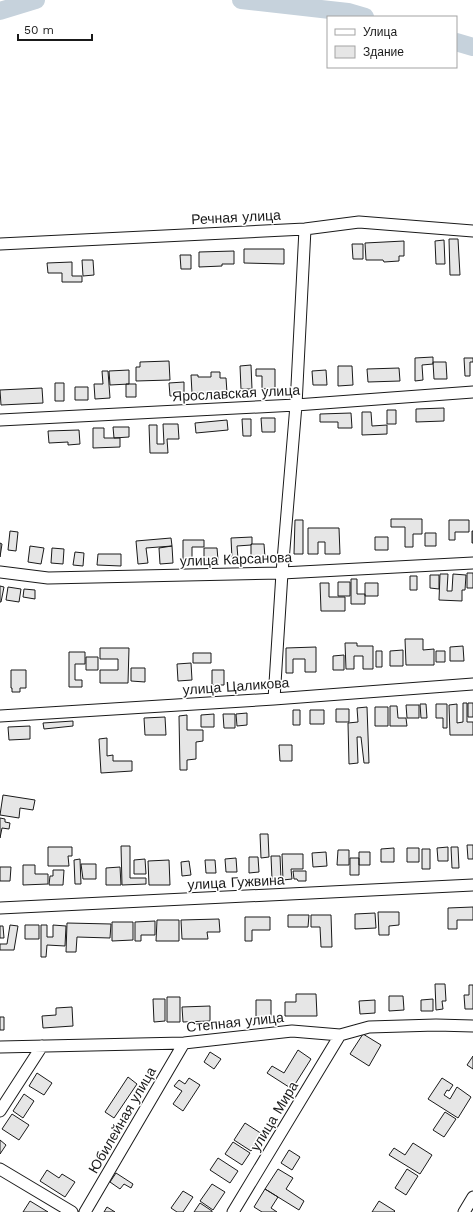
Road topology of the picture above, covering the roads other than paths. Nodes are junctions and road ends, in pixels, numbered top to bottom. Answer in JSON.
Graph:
{"nodes":[{"id":1,"x":305,"y":229,"type":"junction"},
{"id":2,"x":473,"y":231,"type":"edge"},
{"id":3,"x":0,"y":244,"type":"edge"},
{"id":4,"x":473,"y":392,"type":"edge"},
{"id":5,"x":296,"y":405,"type":"junction"},
{"id":6,"x":0,"y":420,"type":"edge"},
{"id":7,"x":473,"y":563,"type":"edge"},
{"id":8,"x":0,"y":572,"type":"edge"},
{"id":9,"x":282,"y":573,"type":"junction"},
{"id":10,"x":473,"y":684,"type":"edge"},
{"id":11,"x":274,"y":699,"type":"junction"},
{"id":12,"x":0,"y":716,"type":"edge"},
{"id":13,"x":473,"y":885,"type":"edge"},
{"id":14,"x":0,"y":908,"type":"edge"},
{"id":15,"x":473,"y":1026,"type":"edge"},
{"id":16,"x":340,"y":1035,"type":"junction"},
{"id":17,"x":184,"y":1043,"type":"junction"},
{"id":18,"x":42,"y":1046,"type":"junction"},
{"id":19,"x":0,"y":1047,"type":"edge"},
{"id":20,"x":0,"y":1111,"type":"edge"},
{"id":21,"x":0,"y":1169,"type":"edge"},
{"id":22,"x":473,"y":1197,"type":"edge"},
{"id":23,"x":72,"y":1212,"type":"edge"},
{"id":24,"x":85,"y":1212,"type":"edge"},
{"id":25,"x":232,"y":1212,"type":"edge"},
{"id":26,"x":464,"y":1212,"type":"edge"}],
"edges":[{"from":1,"to":2,"type":"street","name":"Речная улица"},
{"from":1,"to":3,"type":"street","name":"Речная улица"},
{"from":1,"to":5,"type":"street"},
{"from":4,"to":5,"type":"street","name":"Ярославская улица"},
{"from":5,"to":6,"type":"street","name":"Ярославская улица"},
{"from":5,"to":9,"type":"street"},
{"from":7,"to":9,"type":"street","name":"улица Карсанова"},
{"from":8,"to":9,"type":"street","name":"улица Карсанова"},
{"from":9,"to":11,"type":"street"},
{"from":10,"to":11,"type":"street","name":"улица Цаликова"},
{"from":11,"to":12,"type":"street","name":"улица Цаликова"},
{"from":13,"to":14,"type":"street","name":"улица Гужвина"},
{"from":15,"to":16,"type":"street","name":"Степная улица"},
{"from":16,"to":17,"type":"street","name":"Степная улица"},
{"from":16,"to":25,"type":"street","name":"улица Мира"},
{"from":17,"to":18,"type":"street","name":"Степная улица"},
{"from":17,"to":24,"type":"street","name":"Юбилейная улица"},
{"from":18,"to":19,"type":"street","name":"Степная улица"},
{"from":18,"to":20,"type":"street"},
{"from":21,"to":23,"type":"street"},
{"from":22,"to":26,"type":"street"}]}
